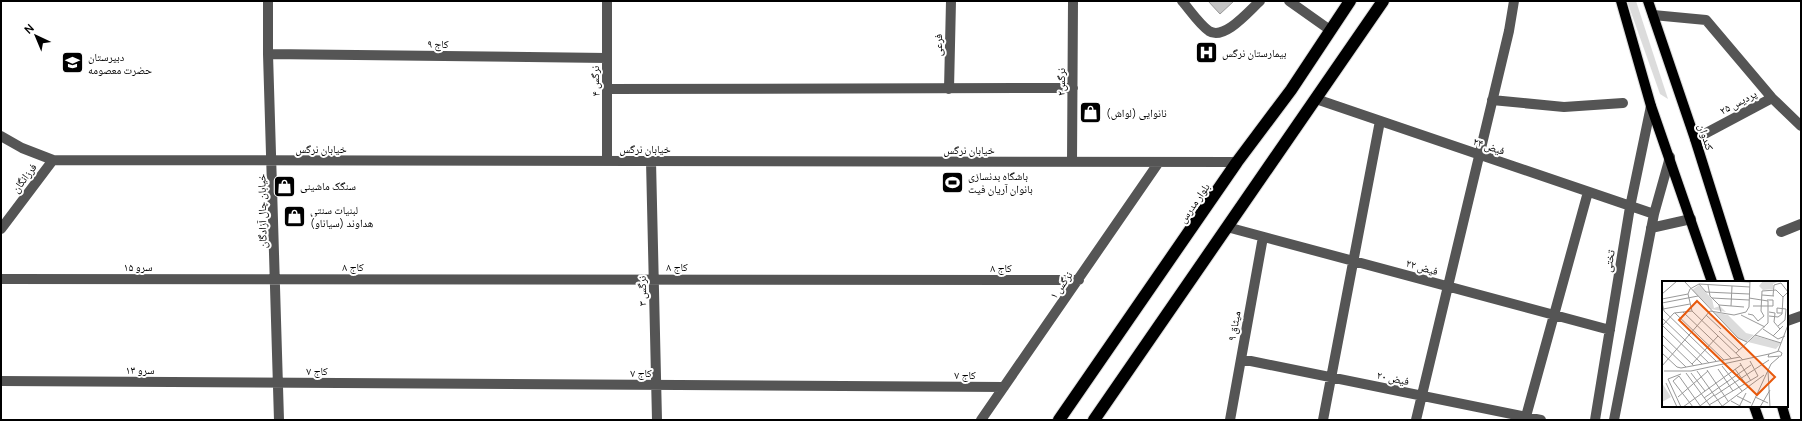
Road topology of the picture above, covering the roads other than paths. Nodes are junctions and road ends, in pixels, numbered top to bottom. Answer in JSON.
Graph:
{"nodes":[{"id":1,"x":268,"y":1,"type":"edge"},
{"id":2,"x":607,"y":1,"type":"edge"},
{"id":3,"x":951,"y":1,"type":"edge"},
{"id":4,"x":1073,"y":1,"type":"edge"},
{"id":5,"x":1182,"y":1,"type":"edge"},
{"id":6,"x":1260,"y":1,"type":"edge"},
{"id":7,"x":1289,"y":1,"type":"edge"},
{"id":8,"x":1350,"y":1,"type":"edge"},
{"id":9,"x":1383,"y":1,"type":"edge"},
{"id":10,"x":1514,"y":1,"type":"edge"},
{"id":11,"x":1621,"y":1,"type":"edge"},
{"id":12,"x":1648,"y":1,"type":"edge"},
{"id":13,"x":1653,"y":15,"type":"junction"},
{"id":14,"x":1330,"y":30,"type":"junction"},
{"id":15,"x":268,"y":54,"type":"junction"},
{"id":16,"x":607,"y":58,"type":"junction"},
{"id":17,"x":1073,"y":88,"type":"junction"},
{"id":18,"x":607,"y":89,"type":"junction"},
{"id":19,"x":949,"y":89,"type":"junction"},
{"id":20,"x":1772,"y":98,"type":"junction"},
{"id":21,"x":1316,"y":100,"type":"junction"},
{"id":22,"x":1492,"y":100,"type":"junction"},
{"id":23,"x":1623,"y":102,"type":"dead end"},
{"id":24,"x":1651,"y":106,"type":"junction"},
{"id":25,"x":1380,"y":121,"type":"junction"},
{"id":26,"x":1801,"y":126,"type":"edge"},
{"id":27,"x":1,"y":136,"type":"edge"},
{"id":28,"x":1695,"y":139,"type":"junction"},
{"id":29,"x":1479,"y":155,"type":"junction"},
{"id":30,"x":1670,"y":157,"type":"junction"},
{"id":31,"x":53,"y":160,"type":"junction"},
{"id":32,"x":272,"y":161,"type":"junction"},
{"id":33,"x":607,"y":161,"type":"junction"},
{"id":34,"x":651,"y":162,"type":"junction"},
{"id":35,"x":1072,"y":162,"type":"junction"},
{"id":36,"x":1159,"y":162,"type":"junction"},
{"id":37,"x":1237,"y":162,"type":"junction"},
{"id":38,"x":1588,"y":192,"type":"junction"},
{"id":39,"x":1630,"y":206,"type":"junction"},
{"id":40,"x":1654,"y":214,"type":"junction"},
{"id":41,"x":1691,"y":219,"type":"junction"},
{"id":42,"x":1801,"y":224,"type":"edge"},
{"id":43,"x":1227,"y":227,"type":"junction"},
{"id":44,"x":1651,"y":228,"type":"junction"},
{"id":45,"x":1,"y":229,"type":"edge"},
{"id":46,"x":1781,"y":232,"type":"dead end"},
{"id":47,"x":1262,"y":237,"type":"junction"},
{"id":48,"x":1354,"y":260,"type":"junction"},
{"id":49,"x":1,"y":279,"type":"edge"},
{"id":50,"x":275,"y":279,"type":"junction"},
{"id":51,"x":654,"y":279,"type":"junction"},
{"id":52,"x":1079,"y":280,"type":"junction"},
{"id":53,"x":1712,"y":281,"type":"edge"},
{"id":54,"x":1740,"y":281,"type":"edge"},
{"id":55,"x":1448,"y":287,"type":"junction"},
{"id":56,"x":1554,"y":315,"type":"junction"},
{"id":57,"x":1801,"y":316,"type":"edge"},
{"id":58,"x":1788,"y":321,"type":"edge"},
{"id":59,"x":1610,"y":330,"type":"junction"},
{"id":60,"x":1241,"y":359,"type":"junction"},
{"id":61,"x":1332,"y":377,"type":"junction"},
{"id":62,"x":1,"y":381,"type":"edge"},
{"id":63,"x":278,"y":382,"type":"junction"},
{"id":64,"x":656,"y":385,"type":"junction"},
{"id":65,"x":1004,"y":387,"type":"junction"},
{"id":66,"x":1422,"y":396,"type":"junction"},
{"id":67,"x":1754,"y":407,"type":"edge"},
{"id":68,"x":1782,"y":407,"type":"edge"},
{"id":69,"x":1525,"y":418,"type":"edge"},
{"id":70,"x":279,"y":420,"type":"edge"},
{"id":71,"x":657,"y":420,"type":"edge"},
{"id":72,"x":981,"y":420,"type":"edge"},
{"id":73,"x":1059,"y":420,"type":"edge"},
{"id":74,"x":1094,"y":420,"type":"edge"},
{"id":75,"x":1230,"y":420,"type":"edge"},
{"id":76,"x":1323,"y":420,"type":"edge"},
{"id":77,"x":1416,"y":420,"type":"edge"},
{"id":78,"x":1541,"y":420,"type":"edge"},
{"id":79,"x":1595,"y":420,"type":"edge"},
{"id":80,"x":1614,"y":420,"type":"edge"},
{"id":81,"x":1759,"y":420,"type":"edge"},
{"id":82,"x":1786,"y":420,"type":"edge"}],
"edges":[{"from":1,"to":15,"type":"street","name":"خیابان چال آزادگان"},
{"from":2,"to":16,"type":"street","name":"نرگس ۴"},
{"from":3,"to":19,"type":"street","name":"فرعی"},
{"from":4,"to":17,"type":"street","name":"نرگس۲"},
{"from":5,"to":6,"type":"street"},
{"from":7,"to":14,"type":"street"},
{"from":8,"to":14,"type":"highway","name":"بلوار مدرس"},
{"from":9,"to":21,"type":"highway"},
{"from":10,"to":22,"type":"street"},
{"from":11,"to":24,"type":"main road"},
{"from":12,"to":13,"type":"main road","name":"کندوان"},
{"from":13,"to":20,"type":"street"},
{"from":13,"to":28,"type":"main road","name":"کندوان"},
{"from":14,"to":37,"type":"highway","name":"بلوار مدرس"},
{"from":15,"to":16,"type":"street","name":"کاج ۹"},
{"from":15,"to":32,"type":"street","name":"خیابان چال آزادگان"},
{"from":16,"to":18,"type":"street","name":"نرگس ۴"},
{"from":17,"to":19,"type":"street"},
{"from":17,"to":35,"type":"street","name":"نرگس۲"},
{"from":18,"to":19,"type":"street"},
{"from":18,"to":33,"type":"street","name":"نرگس ۴"},
{"from":20,"to":26,"type":"street"},
{"from":20,"to":28,"type":"street","name":"پردیس ۲۵"},
{"from":21,"to":25,"type":"street","name":"فیض ۲۴"},
{"from":21,"to":43,"type":"highway"},
{"from":22,"to":23,"type":"street"},
{"from":22,"to":29,"type":"street"},
{"from":24,"to":30,"type":"main road"},
{"from":24,"to":39,"type":"street","name":"تختی"},
{"from":25,"to":29,"type":"street","name":"فیض ۲۴"},
{"from":25,"to":48,"type":"street"},
{"from":27,"to":31,"type":"street"},
{"from":28,"to":54,"type":"main road","name":"کندوان"},
{"from":29,"to":38,"type":"street","name":"فیض ۲۴"},
{"from":29,"to":55,"type":"street"},
{"from":30,"to":40,"type":"street"},
{"from":30,"to":41,"type":"main road"},
{"from":31,"to":32,"type":"street","name":"خیابان نرگس"},
{"from":31,"to":45,"type":"street","name":"فرزانگان"},
{"from":32,"to":33,"type":"street","name":"خیابان نرگس"},
{"from":32,"to":50,"type":"street","name":"خیابان چال آزادگان"},
{"from":33,"to":34,"type":"street","name":"خیابان نرگس"},
{"from":34,"to":35,"type":"street","name":"خیابان نرگس"},
{"from":34,"to":51,"type":"street","name":"نرگس ۳"},
{"from":35,"to":36,"type":"street","name":"خیابان نرگس"},
{"from":36,"to":37,"type":"street","name":"خیابان نرگس"},
{"from":36,"to":52,"type":"street","name":"نرگس ۱"},
{"from":37,"to":73,"type":"highway","name":"بلوار مدرس"},
{"from":38,"to":39,"type":"street","name":"فیض ۲۴"},
{"from":38,"to":56,"type":"street"},
{"from":39,"to":40,"type":"street","name":"فیض ۲۴"},
{"from":39,"to":59,"type":"street","name":"تختی"},
{"from":40,"to":44,"type":"street"},
{"from":41,"to":44,"type":"street"},
{"from":41,"to":53,"type":"main road"},
{"from":42,"to":46,"type":"street"},
{"from":43,"to":47,"type":"street","name":"فیض ۲۲"},
{"from":43,"to":74,"type":"highway"},
{"from":44,"to":80,"type":"street"},
{"from":47,"to":48,"type":"street","name":"فیض ۲۲"},
{"from":47,"to":60,"type":"street","name":"میثاق ۹"},
{"from":48,"to":55,"type":"street","name":"فیض ۲۲"},
{"from":48,"to":61,"type":"street"},
{"from":49,"to":50,"type":"street","name":"سرو ۱۵"},
{"from":50,"to":51,"type":"street","name":"کاج ۸"},
{"from":50,"to":63,"type":"street","name":"خیابان چال آزادگان"},
{"from":51,"to":52,"type":"street","name":"کاج ۸"},
{"from":51,"to":64,"type":"street","name":"نرگس ۳"},
{"from":52,"to":65,"type":"street","name":"نرگس ۱"},
{"from":55,"to":56,"type":"street","name":"فیض ۲۲"},
{"from":55,"to":66,"type":"street"},
{"from":56,"to":59,"type":"street","name":"فیض ۲۲"},
{"from":56,"to":69,"type":"street"},
{"from":57,"to":58,"type":"street"},
{"from":59,"to":79,"type":"street","name":"تختی"},
{"from":60,"to":61,"type":"street","name":"فیض ۲۰"},
{"from":60,"to":75,"type":"street","name":"میثاق ۹"},
{"from":61,"to":66,"type":"street","name":"فیض ۲۰"},
{"from":61,"to":76,"type":"street"},
{"from":62,"to":63,"type":"street","name":"سرو ۱۳"},
{"from":63,"to":64,"type":"street","name":"کاج ۷"},
{"from":63,"to":70,"type":"street","name":"خیابان چال آزادگان"},
{"from":64,"to":65,"type":"street","name":"کاج ۷"},
{"from":64,"to":71,"type":"street","name":"نرگس ۳"},
{"from":65,"to":72,"type":"street","name":"نرگس ۱"},
{"from":66,"to":69,"type":"street","name":"فیض ۲۰"},
{"from":66,"to":77,"type":"street"},
{"from":67,"to":81,"type":"main road"},
{"from":68,"to":82,"type":"main road"},
{"from":69,"to":78,"type":"street","name":"فیض ۲۰"}]}
